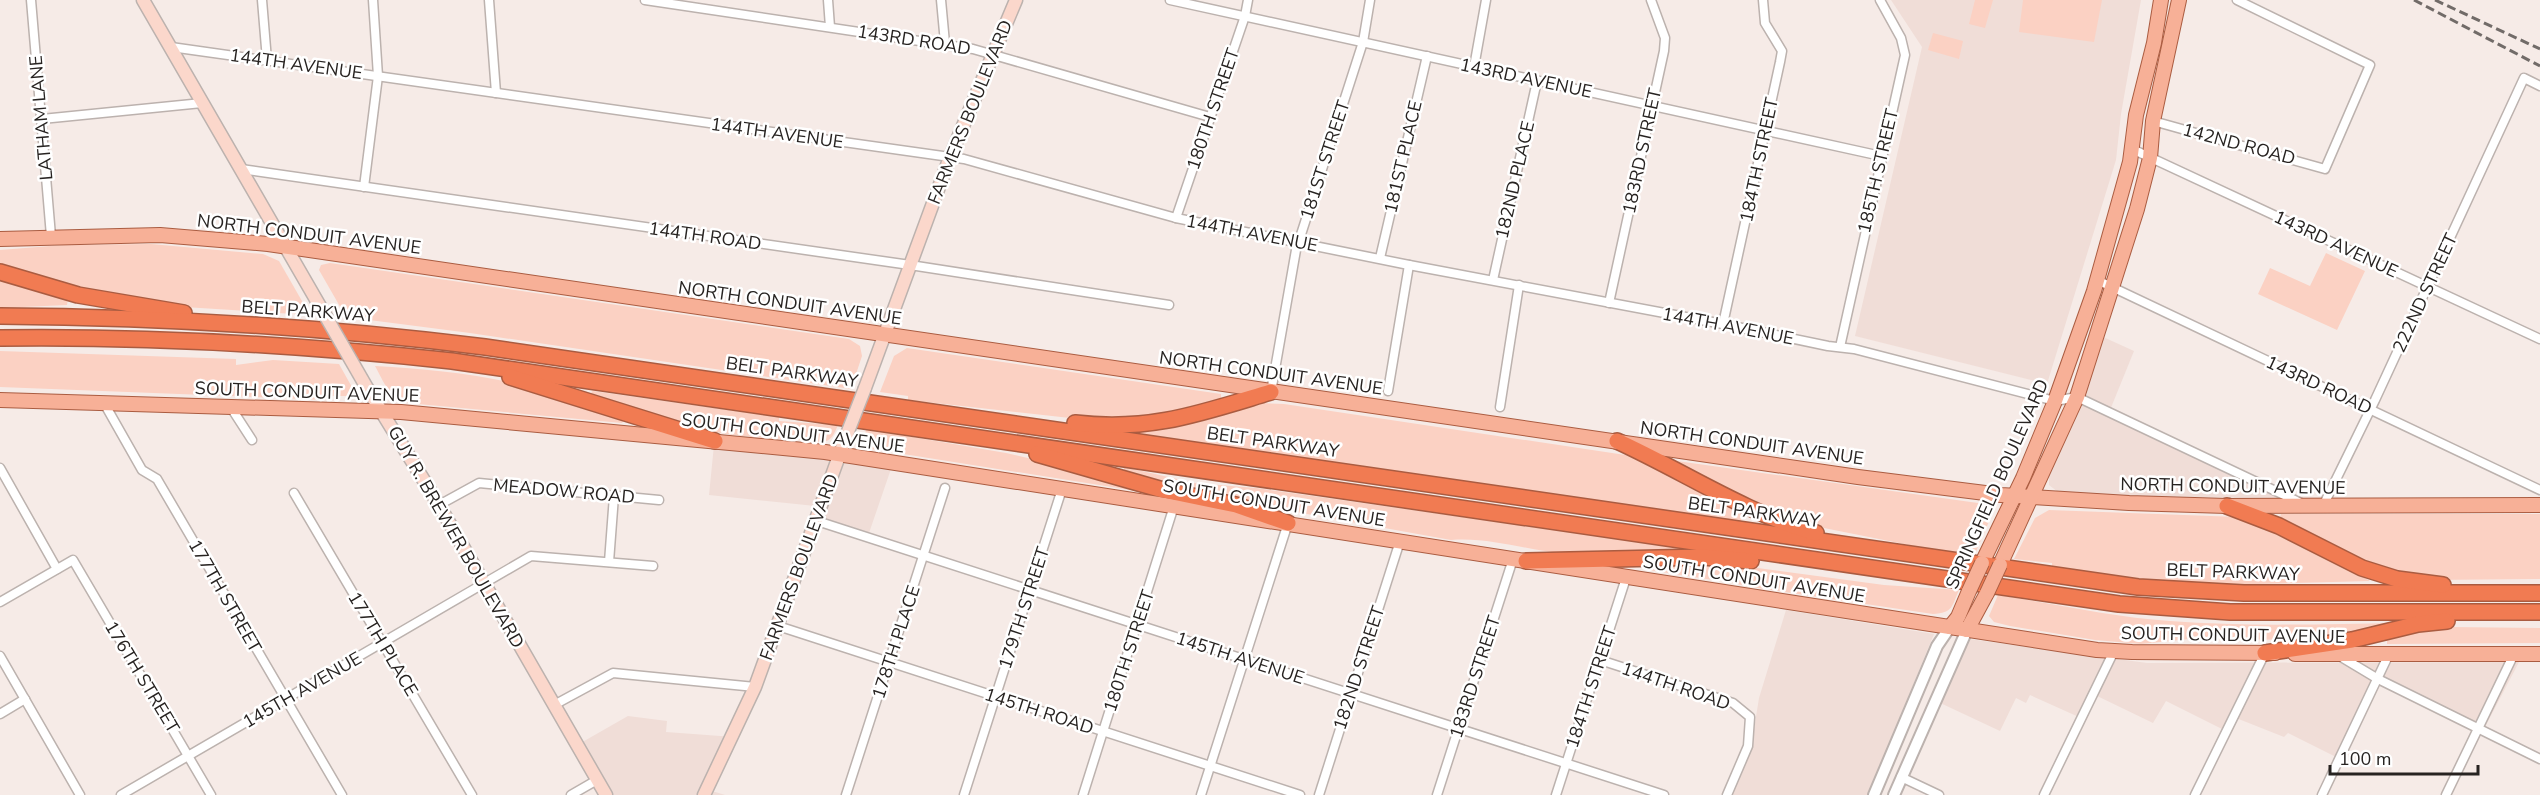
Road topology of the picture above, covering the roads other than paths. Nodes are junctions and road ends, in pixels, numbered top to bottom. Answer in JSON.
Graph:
{"nodes":[{"id":1,"x":31,"y":0,"type":"edge"},
{"id":2,"x":143,"y":0,"type":"edge"},
{"id":3,"x":262,"y":0,"type":"edge"},
{"id":4,"x":373,"y":0,"type":"edge"},
{"id":5,"x":489,"y":0,"type":"edge"},
{"id":6,"x":645,"y":0,"type":"edge"},
{"id":7,"x":715,"y":0,"type":"edge"},
{"id":8,"x":828,"y":0,"type":"edge"},
{"id":9,"x":941,"y":0,"type":"edge"},
{"id":10,"x":1016,"y":0,"type":"edge"},
{"id":11,"x":1170,"y":0,"type":"edge"},
{"id":12,"x":1248,"y":0,"type":"edge"},
{"id":13,"x":1370,"y":0,"type":"edge"},
{"id":14,"x":1486,"y":0,"type":"edge"},
{"id":15,"x":1651,"y":0,"type":"edge"},
{"id":16,"x":1763,"y":0,"type":"edge"},
{"id":17,"x":1880,"y":0,"type":"edge"},
{"id":18,"x":2161,"y":0,"type":"edge"},
{"id":19,"x":2179,"y":0,"type":"edge"},
{"id":20,"x":2237,"y":0,"type":"edge"},
{"id":21,"x":716,"y":10,"type":"junction"},
{"id":22,"x":1245,"y":16,"type":"junction"},
{"id":23,"x":830,"y":27,"type":"junction"},
{"id":24,"x":1363,"y":42,"type":"junction"},
{"id":25,"x":945,"y":44,"type":"junction"},
{"id":26,"x":171,"y":47,"type":"junction"},
{"id":27,"x":993,"y":54,"type":"junction"},
{"id":28,"x":1427,"y":56,"type":"junction"},
{"id":29,"x":267,"y":60,"type":"junction"},
{"id":30,"x":1474,"y":67,"type":"junction"},
{"id":31,"x":378,"y":76,"type":"junction"},
{"id":32,"x":1537,"y":81,"type":"junction"},
{"id":33,"x":2540,"y":86,"type":"edge"},
{"id":34,"x":496,"y":93,"type":"junction"},
{"id":35,"x":202,"y":103,"type":"junction"},
{"id":36,"x":1652,"y":105,"type":"junction"},
{"id":37,"x":1210,"y":117,"type":"junction"},
{"id":38,"x":42,"y":119,"type":"junction"},
{"id":39,"x":2153,"y":121,"type":"junction"},
{"id":40,"x":1765,"y":131,"type":"junction"},
{"id":41,"x":2132,"y":149,"type":"junction"},
{"id":42,"x":1881,"y":156,"type":"junction"},
{"id":43,"x":950,"y":157,"type":"junction"},
{"id":44,"x":2150,"y":158,"type":"junction"},
{"id":45,"x":241,"y":169,"type":"junction"},
{"id":46,"x":364,"y":187,"type":"junction"},
{"id":47,"x":1176,"y":218,"type":"junction"},
{"id":48,"x":51,"y":236,"type":"junction"},
{"id":49,"x":0,"y":239,"type":"edge"},
{"id":50,"x":1299,"y":242,"type":"junction"},
{"id":51,"x":287,"y":247,"type":"junction"},
{"id":52,"x":1380,"y":258,"type":"junction"},
{"id":53,"x":1409,"y":265,"type":"junction"},
{"id":54,"x":910,"y":266,"type":"junction"},
{"id":55,"x":0,"y":272,"type":"edge"},
{"id":56,"x":1492,"y":280,"type":"junction"},
{"id":57,"x":2097,"y":280,"type":"junction"},
{"id":58,"x":1519,"y":285,"type":"junction"},
{"id":59,"x":2428,"y":286,"type":"junction"},
{"id":60,"x":2112,"y":287,"type":"junction"},
{"id":61,"x":1609,"y":303,"type":"junction"},
{"id":62,"x":1168,"y":305,"type":"dead end"},
{"id":63,"x":0,"y":316,"type":"edge"},
{"id":64,"x":1723,"y":324,"type":"junction"},
{"id":65,"x":267,"y":327,"type":"junction"},
{"id":66,"x":885,"y":335,"type":"junction"},
{"id":67,"x":5,"y":338,"type":"edge"},
{"id":68,"x":2540,"y":339,"type":"edge"},
{"id":69,"x":1840,"y":347,"type":"junction"},
{"id":70,"x":452,"y":361,"type":"junction"},
{"id":71,"x":1388,"y":391,"type":"dead end"},
{"id":72,"x":1271,"y":392,"type":"junction"},
{"id":73,"x":2077,"y":397,"type":"junction"},
{"id":74,"x":0,"y":399,"type":"edge"},
{"id":75,"x":2055,"y":401,"type":"junction"},
{"id":76,"x":104,"y":403,"type":"junction"},
{"id":77,"x":230,"y":406,"type":"junction"},
{"id":78,"x":1500,"y":407,"type":"dead end"},
{"id":79,"x":2371,"y":409,"type":"junction"},
{"id":80,"x":382,"y":411,"type":"junction"},
{"id":81,"x":964,"y":416,"type":"junction"},
{"id":82,"x":982,"y":438,"type":"junction"},
{"id":83,"x":252,"y":440,"type":"dead end"},
{"id":84,"x":715,"y":441,"type":"junction"},
{"id":85,"x":1617,"y":441,"type":"junction"},
{"id":86,"x":840,"y":454,"type":"junction"},
{"id":87,"x":0,"y":468,"type":"edge"},
{"id":88,"x":945,"y":488,"type":"dead end"},
{"id":89,"x":1062,"y":489,"type":"junction"},
{"id":90,"x":2540,"y":490,"type":"edge"},
{"id":91,"x":294,"y":493,"type":"dead end"},
{"id":92,"x":614,"y":496,"type":"junction"},
{"id":93,"x":2014,"y":496,"type":"junction"},
{"id":94,"x":2030,"y":497,"type":"junction"},
{"id":95,"x":659,"y":500,"type":"dead end"},
{"id":96,"x":438,"y":505,"type":"junction"},
{"id":97,"x":2540,"y":505,"type":"edge"},
{"id":98,"x":1174,"y":506,"type":"junction"},
{"id":99,"x":2227,"y":506,"type":"junction"},
{"id":100,"x":2307,"y":506,"type":"junction"},
{"id":101,"x":2323,"y":506,"type":"junction"},
{"id":102,"x":817,"y":521,"type":"junction"},
{"id":103,"x":1288,"y":523,"type":"junction"},
{"id":104,"x":1400,"y":541,"type":"junction"},
{"id":105,"x":1870,"y":549,"type":"junction"},
{"id":106,"x":923,"y":555,"type":"junction"},
{"id":107,"x":1519,"y":560,"type":"junction"},
{"id":108,"x":609,"y":562,"type":"junction"},
{"id":109,"x":653,"y":566,"type":"dead end"},
{"id":110,"x":1863,"y":567,"type":"junction"},
{"id":111,"x":57,"y":569,"type":"junction"},
{"id":112,"x":1626,"y":578,"type":"junction"},
{"id":113,"x":484,"y":585,"type":"junction"},
{"id":114,"x":1031,"y":590,"type":"junction"},
{"id":115,"x":2511,"y":593,"type":"junction"},
{"id":116,"x":2540,"y":593,"type":"edge"},
{"id":117,"x":0,"y":602,"type":"edge"},
{"id":118,"x":2535,"y":612,"type":"edge"},
{"id":119,"x":1137,"y":624,"type":"junction"},
{"id":120,"x":778,"y":626,"type":"junction"},
{"id":121,"x":1950,"y":627,"type":"junction"},
{"id":122,"x":1968,"y":630,"type":"junction"},
{"id":123,"x":383,"y":643,"type":"junction"},
{"id":124,"x":2114,"y":651,"type":"junction"},
{"id":125,"x":2265,"y":653,"type":"junction"},
{"id":126,"x":2335,"y":654,"type":"junction"},
{"id":127,"x":2389,"y":654,"type":"junction"},
{"id":128,"x":2514,"y":654,"type":"junction"},
{"id":129,"x":2540,"y":654,"type":"edge"},
{"id":130,"x":0,"y":656,"type":"edge"},
{"id":131,"x":1245,"y":659,"type":"junction"},
{"id":132,"x":1599,"y":660,"type":"junction"},
{"id":133,"x":890,"y":662,"type":"junction"},
{"id":134,"x":2378,"y":679,"type":"junction"},
{"id":135,"x":755,"y":687,"type":"junction"},
{"id":136,"x":1351,"y":693,"type":"junction"},
{"id":137,"x":996,"y":697,"type":"junction"},
{"id":138,"x":25,"y":699,"type":"junction"},
{"id":139,"x":286,"y":699,"type":"junction"},
{"id":140,"x":554,"y":705,"type":"junction"},
{"id":141,"x":0,"y":714,"type":"edge"},
{"id":142,"x":1459,"y":728,"type":"junction"},
{"id":143,"x":2479,"y":729,"type":"junction"},
{"id":144,"x":1103,"y":731,"type":"junction"},
{"id":145,"x":189,"y":756,"type":"junction"},
{"id":146,"x":2540,"y":759,"type":"edge"},
{"id":147,"x":1566,"y":763,"type":"junction"},
{"id":148,"x":1210,"y":766,"type":"junction"},
{"id":149,"x":1901,"y":777,"type":"junction"},
{"id":150,"x":597,"y":780,"type":"junction"},
{"id":151,"x":80,"y":795,"type":"edge"},
{"id":152,"x":121,"y":795,"type":"edge"},
{"id":153,"x":211,"y":795,"type":"edge"},
{"id":154,"x":342,"y":795,"type":"edge"},
{"id":155,"x":472,"y":795,"type":"edge"},
{"id":156,"x":571,"y":795,"type":"edge"},
{"id":157,"x":606,"y":795,"type":"edge"},
{"id":158,"x":704,"y":795,"type":"edge"},
{"id":159,"x":846,"y":795,"type":"edge"},
{"id":160,"x":964,"y":795,"type":"edge"},
{"id":161,"x":1083,"y":795,"type":"edge"},
{"id":162,"x":1201,"y":795,"type":"edge"},
{"id":163,"x":1300,"y":795,"type":"edge"},
{"id":164,"x":1319,"y":795,"type":"edge"},
{"id":165,"x":1437,"y":795,"type":"edge"},
{"id":166,"x":1556,"y":795,"type":"edge"},
{"id":167,"x":1664,"y":795,"type":"edge"},
{"id":168,"x":1727,"y":795,"type":"edge"},
{"id":169,"x":1874,"y":795,"type":"edge"},
{"id":170,"x":1894,"y":795,"type":"edge"},
{"id":171,"x":1939,"y":795,"type":"edge"},
{"id":172,"x":2044,"y":795,"type":"edge"},
{"id":173,"x":2195,"y":795,"type":"edge"},
{"id":174,"x":2322,"y":795,"type":"edge"},
{"id":175,"x":2446,"y":795,"type":"edge"}],
"edges":[{"from":1,"to":38,"type":"street","name":"LATHAM LANE"},
{"from":2,"to":26,"type":"main road","name":"GUY R. BREWER BOULEVARD"},
{"from":3,"to":29,"type":"street"},
{"from":4,"to":31,"type":"street"},
{"from":5,"to":34,"type":"street"},
{"from":6,"to":21,"type":"street","name":"143RD ROAD"},
{"from":7,"to":21,"type":"street"},
{"from":8,"to":23,"type":"street"},
{"from":9,"to":25,"type":"street"},
{"from":10,"to":27,"type":"main road","name":"FARMERS BOULEVARD"},
{"from":11,"to":22,"type":"street","name":"143RD AVENUE"},
{"from":12,"to":22,"type":"street","name":"180TH STREET"},
{"from":13,"to":24,"type":"street","name":"181ST STREET"},
{"from":14,"to":30,"type":"street"},
{"from":15,"to":36,"type":"street","name":"183RD STREET"},
{"from":16,"to":40,"type":"street","name":"184TH STREET"},
{"from":17,"to":42,"type":"street","name":"185TH STREET"},
{"from":18,"to":41,"type":"main road","name":"SPRINGFIELD BOULEVARD"},
{"from":19,"to":39,"type":"main road","name":"SPRINGFIELD BOULEVARD"},
{"from":20,"to":39,"type":"street","name":"142ND ROAD"},
{"from":21,"to":23,"type":"street","name":"143RD ROAD"},
{"from":22,"to":24,"type":"street","name":"143RD AVENUE"},
{"from":22,"to":37,"type":"street","name":"180TH STREET"},
{"from":23,"to":25,"type":"street","name":"143RD ROAD"},
{"from":24,"to":28,"type":"street","name":"143RD AVENUE"},
{"from":24,"to":50,"type":"street","name":"181ST STREET"},
{"from":25,"to":27,"type":"street","name":"143RD ROAD"},
{"from":26,"to":29,"type":"street","name":"144TH AVENUE"},
{"from":26,"to":35,"type":"main road","name":"GUY R. BREWER BOULEVARD"},
{"from":27,"to":37,"type":"street","name":"143RD ROAD"},
{"from":27,"to":43,"type":"main road","name":"FARMERS BOULEVARD"},
{"from":28,"to":30,"type":"street","name":"143RD AVENUE"},
{"from":28,"to":52,"type":"street","name":"181ST PLACE"},
{"from":29,"to":31,"type":"street","name":"144TH AVENUE"},
{"from":30,"to":32,"type":"street","name":"143RD AVENUE"},
{"from":31,"to":34,"type":"street","name":"144TH AVENUE"},
{"from":31,"to":46,"type":"street"},
{"from":32,"to":36,"type":"street","name":"143RD AVENUE"},
{"from":32,"to":56,"type":"street","name":"182ND PLACE"},
{"from":33,"to":59,"type":"street","name":"222ND STREET"},
{"from":34,"to":43,"type":"street","name":"144TH AVENUE"},
{"from":35,"to":38,"type":"street"},
{"from":35,"to":45,"type":"main road","name":"GUY R. BREWER BOULEVARD"},
{"from":36,"to":40,"type":"street","name":"143RD AVENUE"},
{"from":36,"to":61,"type":"street","name":"183RD STREET"},
{"from":37,"to":47,"type":"street","name":"180TH STREET"},
{"from":38,"to":48,"type":"street","name":"LATHAM LANE"},
{"from":39,"to":44,"type":"main road","name":"SPRINGFIELD BOULEVARD"},
{"from":40,"to":42,"type":"street","name":"143RD AVENUE"},
{"from":40,"to":64,"type":"street","name":"184TH STREET"},
{"from":41,"to":44,"type":"street","name":"143RD AVENUE"},
{"from":41,"to":57,"type":"main road","name":"SPRINGFIELD BOULEVARD"},
{"from":42,"to":69,"type":"street","name":"185TH STREET"},
{"from":43,"to":47,"type":"street","name":"144TH AVENUE"},
{"from":43,"to":54,"type":"main road","name":"FARMERS BOULEVARD"},
{"from":44,"to":59,"type":"street","name":"143RD AVENUE"},
{"from":44,"to":60,"type":"main road","name":"SPRINGFIELD BOULEVARD"},
{"from":45,"to":46,"type":"street","name":"144TH ROAD"},
{"from":45,"to":51,"type":"main road","name":"GUY R. BREWER BOULEVARD"},
{"from":46,"to":54,"type":"street","name":"144TH ROAD"},
{"from":47,"to":50,"type":"street","name":"144TH AVENUE"},
{"from":48,"to":49,"type":"main road","name":"NORTH CONDUIT AVENUE"},
{"from":48,"to":51,"type":"main road","name":"NORTH CONDUIT AVENUE"},
{"from":50,"to":52,"type":"street","name":"144TH AVENUE"},
{"from":50,"to":72,"type":"street","name":"181ST STREET"},
{"from":51,"to":66,"type":"main road","name":"NORTH CONDUIT AVENUE"},
{"from":51,"to":80,"type":"main road","name":"GUY R. BREWER BOULEVARD","bridge":true},
{"from":52,"to":53,"type":"street","name":"144TH AVENUE"},
{"from":53,"to":56,"type":"street","name":"144TH AVENUE"},
{"from":53,"to":71,"type":"street"},
{"from":54,"to":62,"type":"street","name":"144TH ROAD"},
{"from":54,"to":66,"type":"main road","name":"FARMERS BOULEVARD"},
{"from":55,"to":65,"type":"highway"},
{"from":56,"to":58,"type":"street","name":"144TH AVENUE"},
{"from":57,"to":60,"type":"street","name":"143RD ROAD"},
{"from":57,"to":75,"type":"main road","name":"SPRINGFIELD BOULEVARD"},
{"from":58,"to":61,"type":"street","name":"144TH AVENUE"},
{"from":58,"to":78,"type":"street"},
{"from":59,"to":68,"type":"street","name":"143RD AVENUE"},
{"from":59,"to":79,"type":"street","name":"222ND STREET"},
{"from":60,"to":73,"type":"main road","name":"SPRINGFIELD BOULEVARD"},
{"from":60,"to":79,"type":"street","name":"143RD ROAD"},
{"from":61,"to":64,"type":"street","name":"144TH AVENUE"},
{"from":63,"to":65,"type":"highway","name":"BELT PARKWAY"},
{"from":64,"to":69,"type":"street","name":"144TH AVENUE"},
{"from":65,"to":81,"type":"highway","name":"BELT PARKWAY"},
{"from":66,"to":72,"type":"main road","name":"NORTH CONDUIT AVENUE"},
{"from":66,"to":86,"type":"main road","name":"FARMERS BOULEVARD","bridge":true},
{"from":67,"to":70,"type":"highway","name":"BELT PARKWAY"},
{"from":69,"to":75,"type":"street","name":"144TH AVENUE"},
{"from":70,"to":82,"type":"highway","name":"BELT PARKWAY"},
{"from":70,"to":84,"type":"highway"},
{"from":72,"to":81,"type":"highway"},
{"from":72,"to":85,"type":"main road","name":"NORTH CONDUIT AVENUE"},
{"from":73,"to":75,"type":"street","name":"144TH AVENUE"},
{"from":73,"to":94,"type":"main road","name":"SPRINGFIELD BOULEVARD"},
{"from":73,"to":100,"type":"street"},
{"from":74,"to":76,"type":"main road","name":"SOUTH CONDUIT AVENUE"},
{"from":75,"to":93,"type":"main road","name":"SPRINGFIELD BOULEVARD"},
{"from":76,"to":77,"type":"main road","name":"SOUTH CONDUIT AVENUE"},
{"from":76,"to":139,"type":"street","name":"177TH STREET"},
{"from":77,"to":80,"type":"main road","name":"SOUTH CONDUIT AVENUE"},
{"from":77,"to":83,"type":"street"},
{"from":79,"to":90,"type":"street","name":"143RD ROAD"},
{"from":79,"to":101,"type":"street","name":"222ND STREET"},
{"from":80,"to":84,"type":"main road","name":"SOUTH CONDUIT AVENUE"},
{"from":80,"to":96,"type":"main road","name":"GUY R. BREWER BOULEVARD"},
{"from":81,"to":105,"type":"highway","name":"BELT PARKWAY"},
{"from":82,"to":103,"type":"highway"},
{"from":82,"to":110,"type":"highway","name":"BELT PARKWAY"},
{"from":84,"to":86,"type":"main road","name":"SOUTH CONDUIT AVENUE"},
{"from":85,"to":93,"type":"main road","name":"NORTH CONDUIT AVENUE"},
{"from":85,"to":105,"type":"highway"},
{"from":86,"to":89,"type":"main road","name":"SOUTH CONDUIT AVENUE"},
{"from":86,"to":102,"type":"main road","name":"FARMERS BOULEVARD"},
{"from":87,"to":111,"type":"street"},
{"from":88,"to":106,"type":"street","name":"178TH PLACE"},
{"from":89,"to":98,"type":"main road","name":"SOUTH CONDUIT AVENUE"},
{"from":89,"to":114,"type":"street","name":"179TH STREET"},
{"from":91,"to":123,"type":"street","name":"177TH PLACE"},
{"from":92,"to":95,"type":"street","name":"MEADOW ROAD"},
{"from":92,"to":96,"type":"street","name":"MEADOW ROAD"},
{"from":92,"to":108,"type":"street"},
{"from":93,"to":94,"type":"main road","name":"NORTH CONDUIT AVENUE"},
{"from":93,"to":121,"type":"main road","name":"SPRINGFIELD BOULEVARD","bridge":true},
{"from":94,"to":99,"type":"main road","name":"NORTH CONDUIT AVENUE"},
{"from":94,"to":122,"type":"main road","name":"SPRINGFIELD BOULEVARD","bridge":true},
{"from":96,"to":113,"type":"main road","name":"GUY R. BREWER BOULEVARD"},
{"from":97,"to":101,"type":"main road","name":"NORTH CONDUIT AVENUE"},
{"from":98,"to":103,"type":"main road","name":"SOUTH CONDUIT AVENUE"},
{"from":98,"to":119,"type":"street","name":"180TH STREET"},
{"from":99,"to":100,"type":"main road","name":"NORTH CONDUIT AVENUE"},
{"from":99,"to":115,"type":"highway"},
{"from":100,"to":101,"type":"main road","name":"NORTH CONDUIT AVENUE"},
{"from":102,"to":106,"type":"street","name":"145TH AVENUE"},
{"from":102,"to":120,"type":"main road","name":"FARMERS BOULEVARD"},
{"from":103,"to":104,"type":"main road","name":"SOUTH CONDUIT AVENUE"},
{"from":103,"to":131,"type":"street"},
{"from":104,"to":107,"type":"main road","name":"SOUTH CONDUIT AVENUE"},
{"from":104,"to":136,"type":"street","name":"182ND STREET"},
{"from":105,"to":115,"type":"highway","name":"BELT PARKWAY"},
{"from":106,"to":114,"type":"street","name":"145TH AVENUE"},
{"from":106,"to":133,"type":"street","name":"178TH PLACE"},
{"from":107,"to":110,"type":"highway"},
{"from":107,"to":112,"type":"main road","name":"SOUTH CONDUIT AVENUE"},
{"from":107,"to":142,"type":"street","name":"183RD STREET"},
{"from":108,"to":109,"type":"street","name":"145TH AVENUE"},
{"from":108,"to":113,"type":"street","name":"145TH AVENUE"},
{"from":110,"to":118,"type":"highway","name":"BELT PARKWAY"},
{"from":111,"to":117,"type":"street"},
{"from":111,"to":145,"type":"street","name":"176TH STREET"},
{"from":112,"to":121,"type":"main road","name":"SOUTH CONDUIT AVENUE"},
{"from":112,"to":132,"type":"street","name":"184TH STREET"},
{"from":113,"to":123,"type":"street","name":"145TH AVENUE"},
{"from":113,"to":140,"type":"main road","name":"GUY R. BREWER BOULEVARD"},
{"from":114,"to":119,"type":"street","name":"145TH AVENUE"},
{"from":114,"to":137,"type":"street","name":"179TH STREET"},
{"from":115,"to":116,"type":"highway","name":"BELT PARKWAY"},
{"from":118,"to":125,"type":"highway"},
{"from":119,"to":131,"type":"street","name":"145TH AVENUE"},
{"from":119,"to":144,"type":"street","name":"180TH STREET"},
{"from":120,"to":133,"type":"street","name":"145TH ROAD"},
{"from":120,"to":135,"type":"main road","name":"FARMERS BOULEVARD"},
{"from":121,"to":122,"type":"main road","name":"SOUTH CONDUIT AVENUE"},
{"from":121,"to":169,"type":"street","name":"SPRINGFIELD BOULEVARD"},
{"from":122,"to":124,"type":"main road","name":"SOUTH CONDUIT AVENUE"},
{"from":122,"to":149,"type":"street","name":"SPRINGFIELD BOULEVARD"},
{"from":123,"to":139,"type":"street","name":"145TH AVENUE"},
{"from":123,"to":155,"type":"street","name":"177TH PLACE"},
{"from":124,"to":125,"type":"main road","name":"SOUTH CONDUIT AVENUE"},
{"from":124,"to":172,"type":"street"},
{"from":125,"to":126,"type":"main road","name":"SOUTH CONDUIT AVENUE"},
{"from":125,"to":173,"type":"street"},
{"from":126,"to":127,"type":"main road","name":"SOUTH CONDUIT AVENUE"},
{"from":126,"to":134,"type":"street"},
{"from":127,"to":128,"type":"main road","name":"SOUTH CONDUIT AVENUE"},
{"from":127,"to":134,"type":"street"},
{"from":128,"to":129,"type":"main road","name":"SOUTH CONDUIT AVENUE"},
{"from":128,"to":143,"type":"street"},
{"from":130,"to":138,"type":"street"},
{"from":131,"to":136,"type":"street","name":"145TH AVENUE"},
{"from":131,"to":148,"type":"street"},
{"from":132,"to":147,"type":"street","name":"184TH STREET"},
{"from":132,"to":168,"type":"street","name":"144TH ROAD"},
{"from":133,"to":137,"type":"street","name":"145TH ROAD"},
{"from":133,"to":159,"type":"street","name":"178TH PLACE"},
{"from":134,"to":143,"type":"street"},
{"from":134,"to":174,"type":"street"},
{"from":135,"to":140,"type":"street"},
{"from":135,"to":158,"type":"main road","name":"FARMERS BOULEVARD"},
{"from":136,"to":142,"type":"street","name":"145TH AVENUE"},
{"from":136,"to":164,"type":"street","name":"182ND STREET"},
{"from":137,"to":144,"type":"street","name":"145TH ROAD"},
{"from":137,"to":160,"type":"street","name":"179TH STREET"},
{"from":138,"to":141,"type":"street"},
{"from":138,"to":151,"type":"street"},
{"from":139,"to":145,"type":"street","name":"145TH AVENUE"},
{"from":139,"to":154,"type":"street","name":"177TH STREET"},
{"from":140,"to":150,"type":"main road","name":"GUY R. BREWER BOULEVARD"},
{"from":142,"to":147,"type":"street","name":"145TH AVENUE"},
{"from":142,"to":165,"type":"street","name":"183RD STREET"},
{"from":143,"to":146,"type":"street"},
{"from":143,"to":175,"type":"street"},
{"from":144,"to":148,"type":"street","name":"145TH ROAD"},
{"from":144,"to":161,"type":"street","name":"180TH STREET"},
{"from":145,"to":152,"type":"street","name":"145TH AVENUE"},
{"from":145,"to":153,"type":"street","name":"176TH STREET"},
{"from":147,"to":166,"type":"street","name":"184TH STREET"},
{"from":147,"to":167,"type":"street","name":"145TH AVENUE"},
{"from":148,"to":162,"type":"street"},
{"from":148,"to":163,"type":"street","name":"145TH ROAD"},
{"from":149,"to":170,"type":"street","name":"SPRINGFIELD BOULEVARD"},
{"from":149,"to":171,"type":"street"},
{"from":150,"to":156,"type":"street"},
{"from":150,"to":157,"type":"main road","name":"GUY R. BREWER BOULEVARD"}]}
